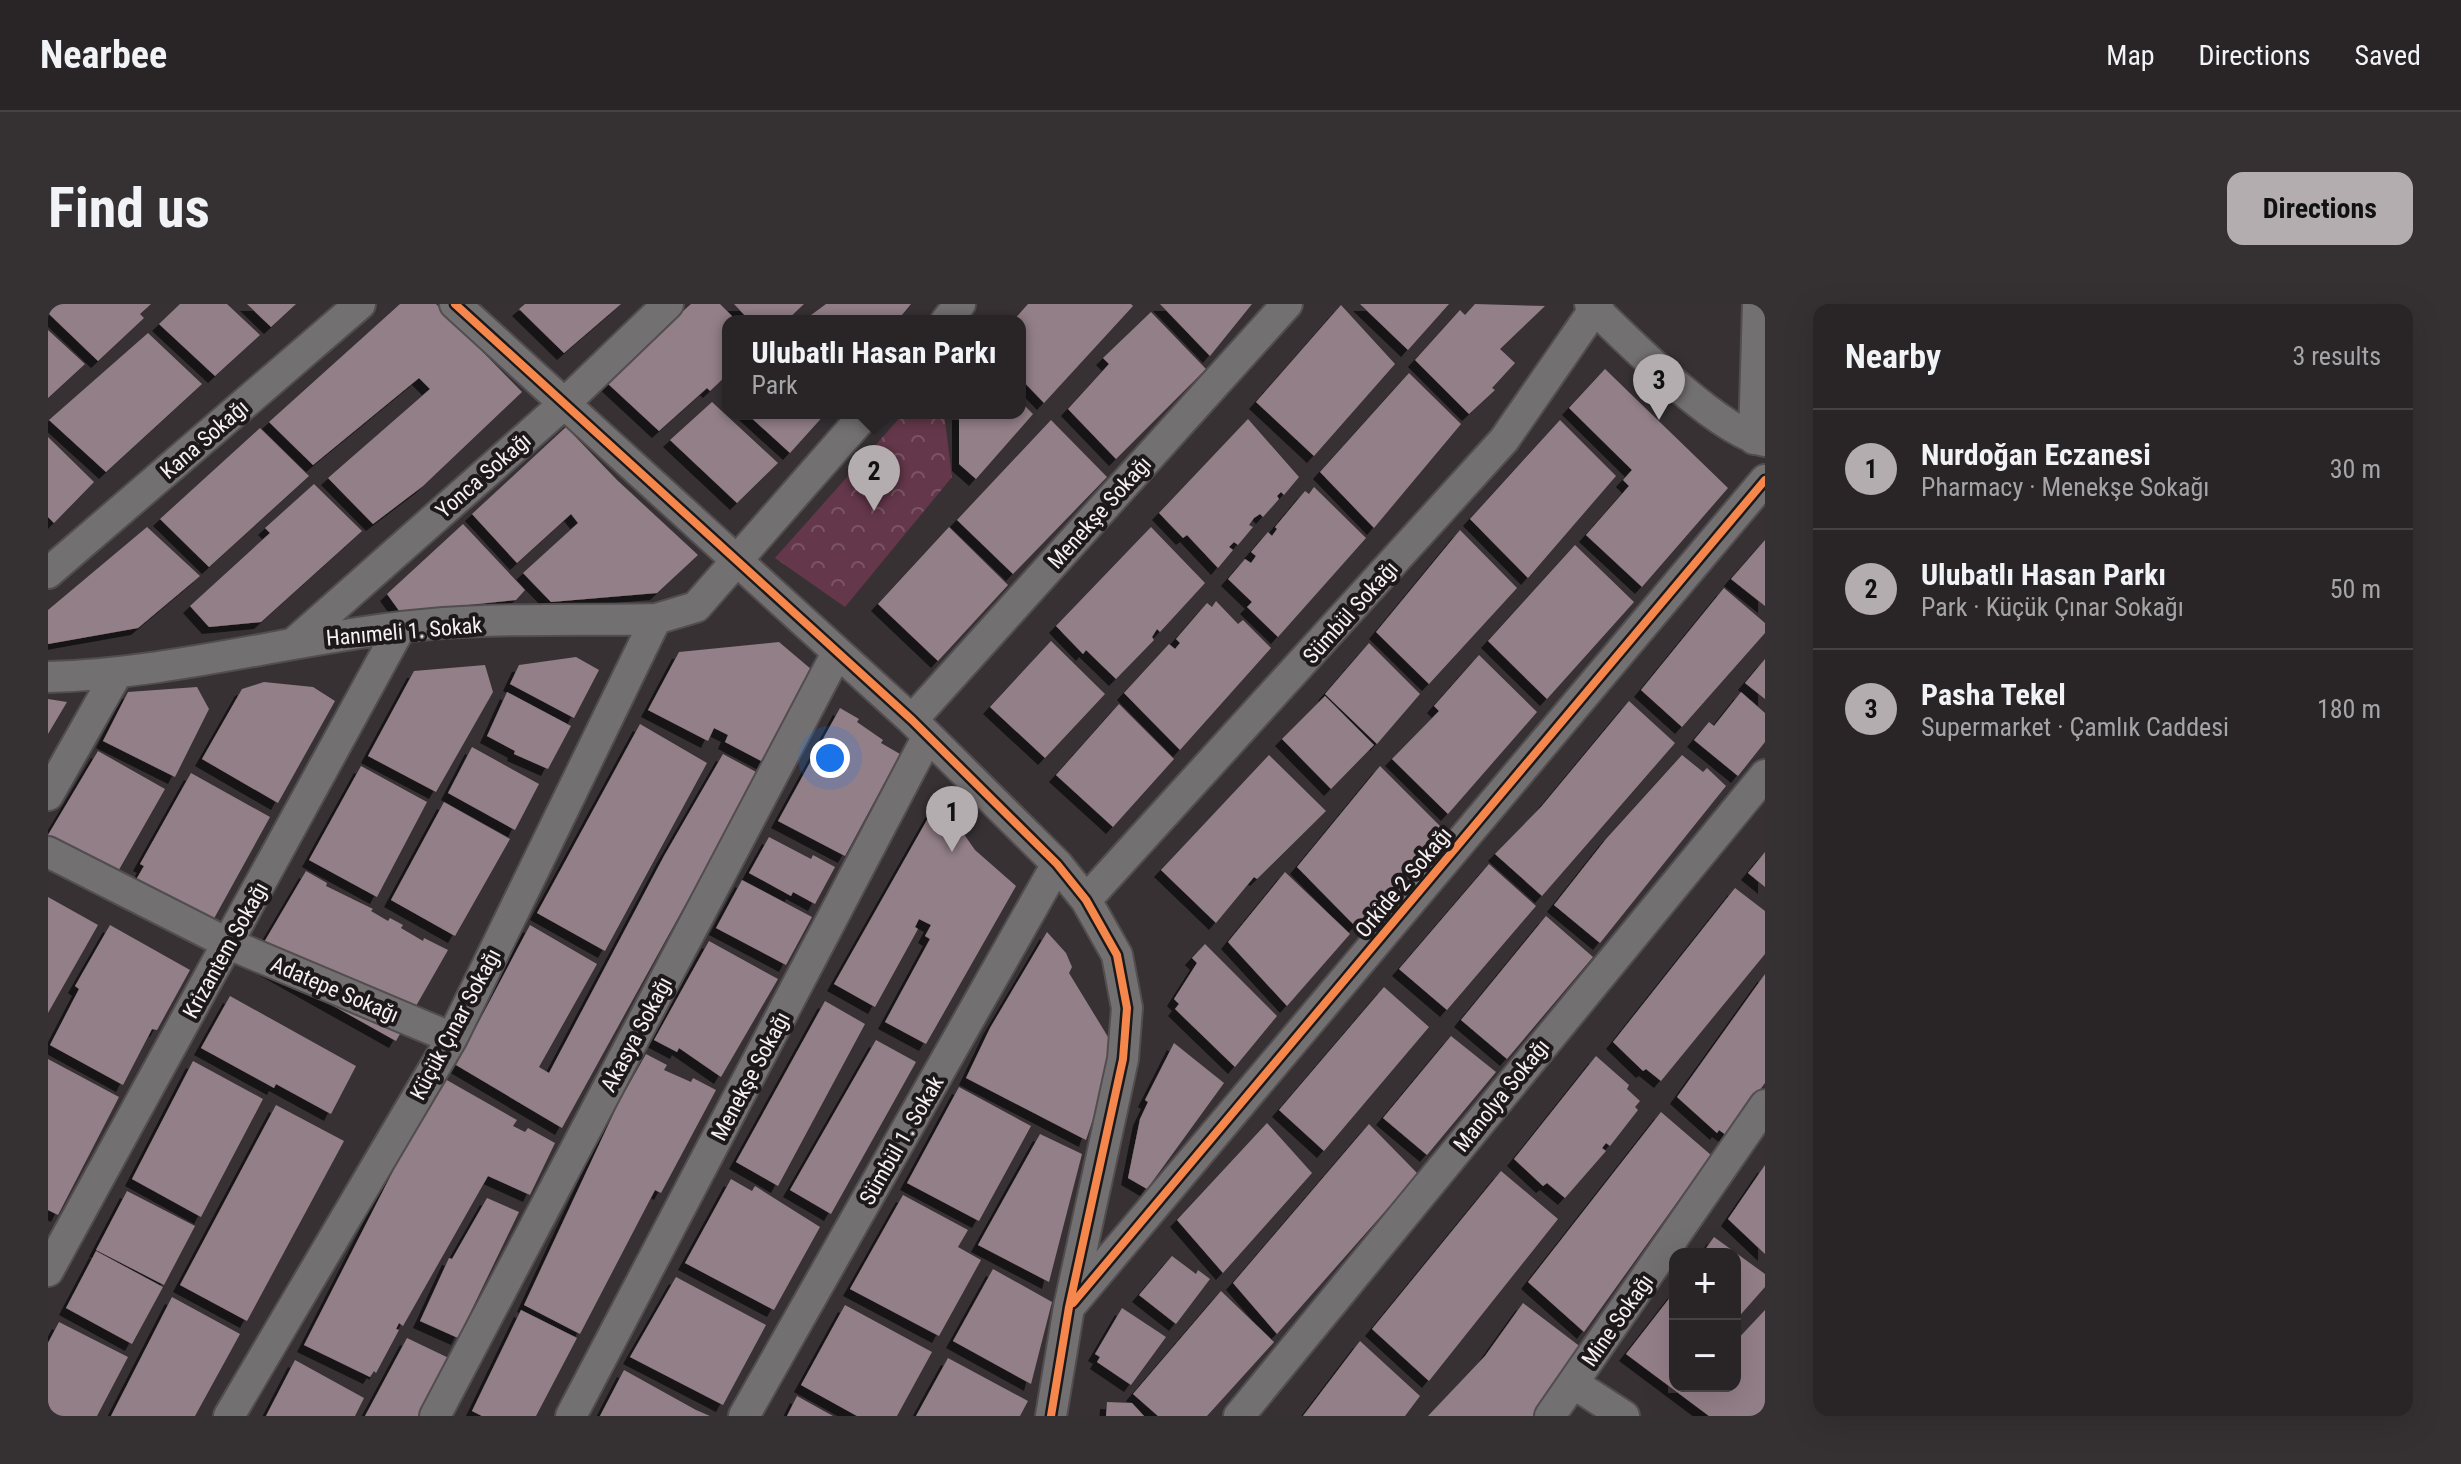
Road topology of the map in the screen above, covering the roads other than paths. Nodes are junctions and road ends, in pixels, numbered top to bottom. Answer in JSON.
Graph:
{"nodes":[{"id":1,"x":360,"y":304,"type":"edge"},
{"id":2,"x":455,"y":304,"type":"edge"},
{"id":3,"x":668,"y":304,"type":"edge"},
{"id":4,"x":1287,"y":304,"type":"edge"},
{"id":5,"x":1758,"y":304,"type":"edge"},
{"id":6,"x":1594,"y":305,"type":"edge"},
{"id":7,"x":565,"y":403,"type":"junction"},
{"id":8,"x":861,"y":419,"type":"edge"},
{"id":9,"x":1759,"y":440,"type":"edge"},
{"id":10,"x":1765,"y":480,"type":"edge"},
{"id":11,"x":739,"y":559,"type":"junction"},
{"id":12,"x":48,"y":573,"type":"edge"},
{"id":13,"x":656,"y":619,"type":"junction"},
{"id":14,"x":400,"y":628,"type":"junction"},
{"id":15,"x":295,"y":642,"type":"junction"},
{"id":16,"x":837,"y":653,"type":"junction"},
{"id":17,"x":116,"y":675,"type":"junction"},
{"id":18,"x":48,"y":677,"type":"edge"},
{"id":19,"x":920,"y":728,"type":"junction"},
{"id":20,"x":1765,"y":775,"type":"edge"},
{"id":21,"x":48,"y":795,"type":"edge"},
{"id":22,"x":48,"y":852,"type":"edge"},
{"id":23,"x":1057,"y":864,"type":"junction"},
{"id":24,"x":1086,"y":900,"type":"junction"},
{"id":25,"x":229,"y":944,"type":"junction"},
{"id":26,"x":452,"y":1038,"type":"junction"},
{"id":27,"x":1765,"y":1105,"type":"edge"},
{"id":28,"x":48,"y":1271,"type":"edge"},
{"id":29,"x":1069,"y":1307,"type":"junction"},
{"id":30,"x":1573,"y":1383,"type":"junction"},
{"id":31,"x":229,"y":1416,"type":"edge"},
{"id":32,"x":435,"y":1416,"type":"edge"},
{"id":33,"x":571,"y":1416,"type":"edge"},
{"id":34,"x":744,"y":1416,"type":"edge"},
{"id":35,"x":1051,"y":1416,"type":"edge"},
{"id":36,"x":1239,"y":1416,"type":"edge"},
{"id":37,"x":1550,"y":1416,"type":"edge"},
{"id":38,"x":1624,"y":1416,"type":"edge"}],
"edges":[{"from":1,"to":12,"type":"street","name":"Kana Sokağı"},
{"from":2,"to":7,"type":"street"},
{"from":3,"to":7,"type":"street","name":"Yonca Sokağı"},
{"from":4,"to":19,"type":"street","name":"Menekşe Sokağı"},
{"from":5,"to":9,"type":"street"},
{"from":6,"to":9,"type":"street"},
{"from":6,"to":24,"type":"street","name":"Sümbül Sokağı"},
{"from":7,"to":11,"type":"street"},
{"from":7,"to":15,"type":"street","name":"Yonca Sokağı"},
{"from":8,"to":11,"type":"street"},
{"from":10,"to":29,"type":"street","name":"Orkide 2 Sokağı"},
{"from":11,"to":13,"type":"street","name":"Hanımeli 1. Sokak"},
{"from":11,"to":16,"type":"street"},
{"from":13,"to":14,"type":"street","name":"Hanımeli 1. Sokak"},
{"from":13,"to":26,"type":"street","name":"Küçük Çınar Sokağı"},
{"from":14,"to":15,"type":"street","name":"Hanımeli 1. Sokak"},
{"from":14,"to":25,"type":"street","name":"Krizantem Sokağı"},
{"from":15,"to":17,"type":"street","name":"Hanımeli 1. Sokak"},
{"from":16,"to":19,"type":"street"},
{"from":16,"to":32,"type":"street","name":"Akasya Sokağı"},
{"from":17,"to":18,"type":"street","name":"Hanımeli 1. Sokak"},
{"from":17,"to":21,"type":"street"},
{"from":19,"to":23,"type":"street"},
{"from":19,"to":33,"type":"street","name":"Menekşe Sokağı"},
{"from":20,"to":36,"type":"street","name":"Manolya Sokağı"},
{"from":22,"to":25,"type":"street","name":"Adatepe Sokağı"},
{"from":23,"to":24,"type":"street"},
{"from":23,"to":34,"type":"street","name":"Sümbül 1. Sokak"},
{"from":24,"to":29,"type":"street"},
{"from":25,"to":26,"type":"street","name":"Adatepe Sokağı"},
{"from":25,"to":28,"type":"street","name":"Krizantem Sokağı"},
{"from":26,"to":31,"type":"street","name":"Küçük Çınar Sokağı"},
{"from":27,"to":30,"type":"street","name":"Mine Sokağı"},
{"from":29,"to":35,"type":"street"},
{"from":30,"to":37,"type":"street","name":"Mine Sokağı"},
{"from":30,"to":38,"type":"street"}]}
